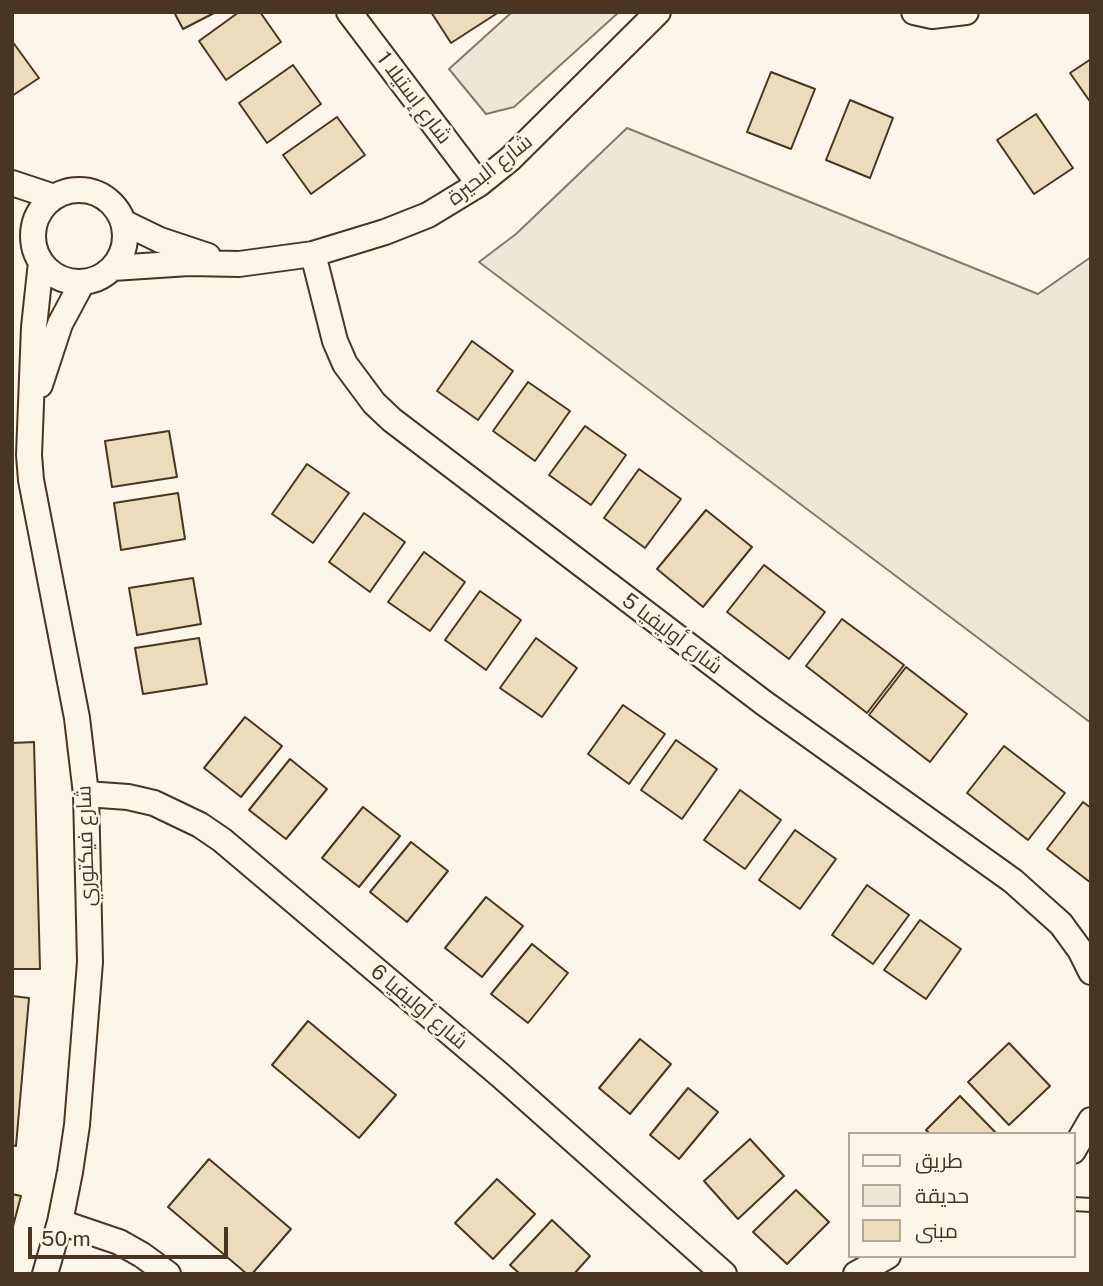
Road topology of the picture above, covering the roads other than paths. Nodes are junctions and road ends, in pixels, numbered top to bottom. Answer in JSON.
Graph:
{"nodes":[{"id":1,"x":349,"y":12,"type":"edge"},
{"id":2,"x":658,"y":12,"type":"edge"},
{"id":3,"x":914,"y":12,"type":"edge"},
{"id":4,"x":966,"y":12,"type":"edge"},
{"id":5,"x":12,"y":183,"type":"edge"},
{"id":6,"x":479,"y":184,"type":"junction"},
{"id":7,"x":54,"y":197,"type":"junction"},
{"id":8,"x":12,"y":217,"type":"edge"},
{"id":9,"x":123,"y":222,"type":"junction"},
{"id":10,"x":33,"y":232,"type":"junction"},
{"id":11,"x":313,"y":254,"type":"junction"},
{"id":12,"x":41,"y":262,"type":"junction"},
{"id":13,"x":239,"y":264,"type":"junction"},
{"id":14,"x":113,"y":268,"type":"junction"},
{"id":15,"x":82,"y":283,"type":"junction"},
{"id":16,"x":29,"y":419,"type":"junction"},
{"id":17,"x":86,"y":794,"type":"junction"},
{"id":18,"x":1091,"y":972,"type":"edge"},
{"id":19,"x":1091,"y":1120,"type":"edge"},
{"id":20,"x":1075,"y":1148,"type":"edge"},
{"id":21,"x":60,"y":1222,"type":"junction"},
{"id":22,"x":884,"y":1258,"type":"edge"},
{"id":23,"x":45,"y":1274,"type":"edge"},
{"id":24,"x":168,"y":1274,"type":"edge"},
{"id":25,"x":724,"y":1274,"type":"edge"},
{"id":26,"x":856,"y":1274,"type":"edge"}],
"edges":[{"from":1,"to":6,"type":"street","name":"شارع إستيلا 1"},
{"from":2,"to":6,"type":"street","name":"شارع البحيرة"},
{"from":3,"to":4,"type":"street"},
{"from":5,"to":7,"type":"street"},
{"from":6,"to":11,"type":"street","name":"شارع البحيرة"},
{"from":7,"to":9,"type":"street"},
{"from":7,"to":10,"type":"street"},
{"from":8,"to":10,"type":"street"},
{"from":9,"to":13,"type":"street","name":"شارع البحيرة"},
{"from":9,"to":14,"type":"street"},
{"from":10,"to":12,"type":"street"},
{"from":11,"to":13,"type":"street","name":"شارع البحيرة"},
{"from":11,"to":18,"type":"street","name":"شارع أوليفيا 5"},
{"from":12,"to":15,"type":"street"},
{"from":12,"to":16,"type":"street","name":"شارع فيكتوري"},
{"from":13,"to":14,"type":"street","name":"شارع البحيرة"},
{"from":14,"to":15,"type":"street"},
{"from":15,"to":16,"type":"street","name":"شارع فيكتوري"},
{"from":16,"to":17,"type":"street","name":"شارع فيكتوري"},
{"from":17,"to":21,"type":"street","name":"شارع فيكتوري"},
{"from":17,"to":25,"type":"street","name":"شارع أوليفيا 6"},
{"from":19,"to":20,"type":"street"},
{"from":21,"to":23,"type":"street","name":"شارع فيكتوري"},
{"from":21,"to":24,"type":"street"},
{"from":22,"to":26,"type":"street"}]}
